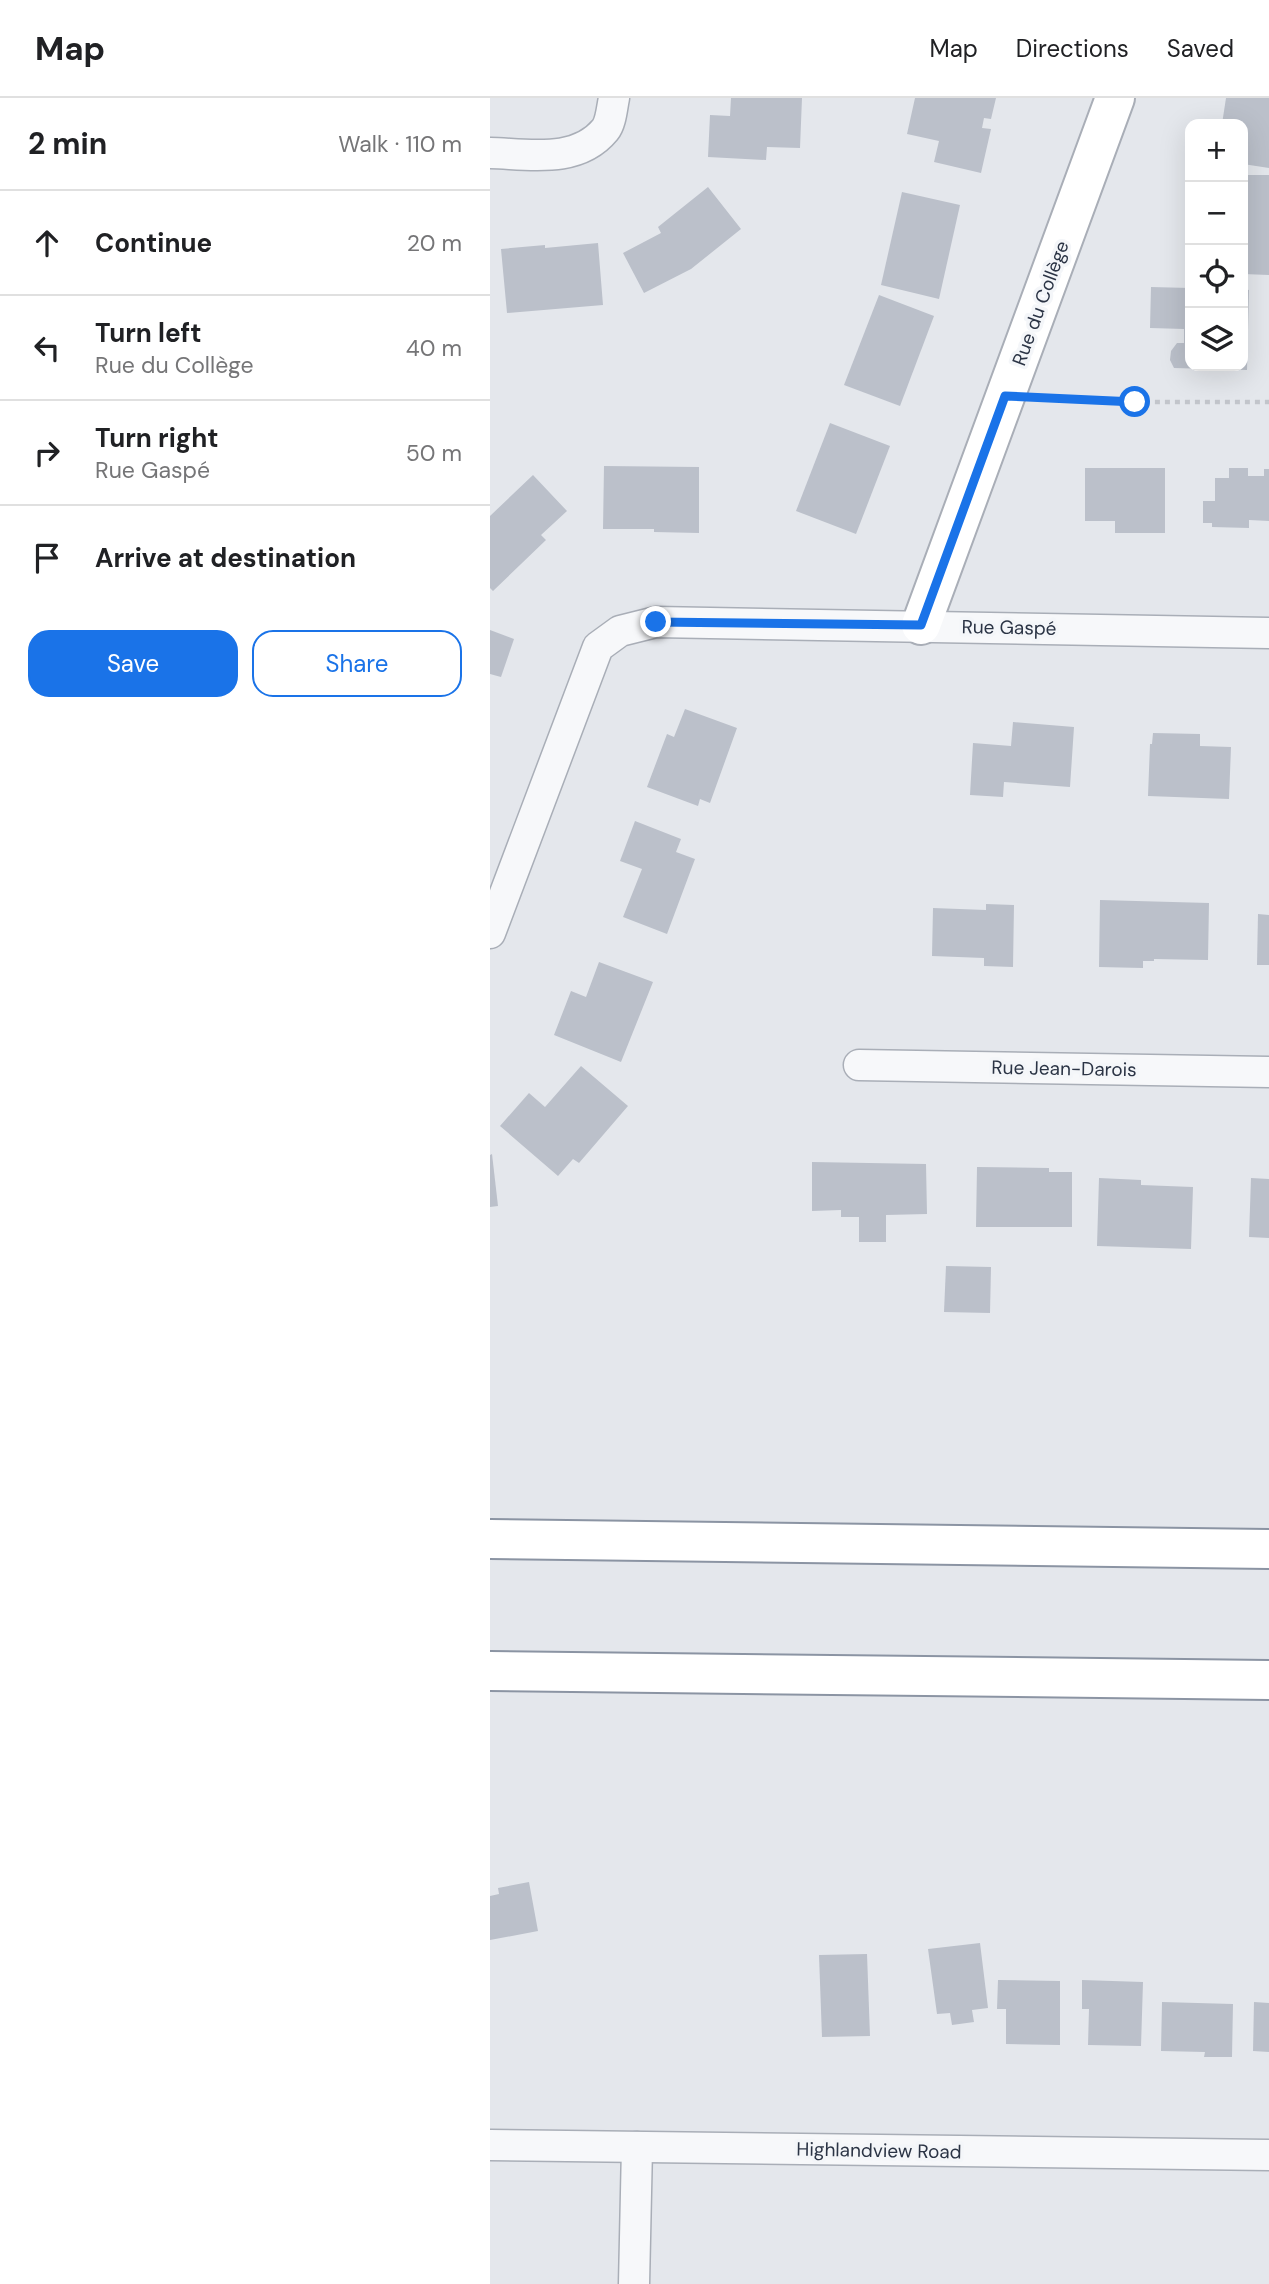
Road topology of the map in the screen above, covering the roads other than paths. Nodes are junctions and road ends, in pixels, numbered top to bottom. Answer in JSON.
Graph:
{"nodes":[{"id":1,"x":614,"y":98,"type":"edge"},
{"id":2,"x":1115,"y":98,"type":"edge"},
{"id":3,"x":490,"y":153,"type":"edge"},
{"id":4,"x":921,"y":625,"type":"junction"},
{"id":5,"x":1269,"y":633,"type":"edge"},
{"id":6,"x":490,"y":933,"type":"edge"},
{"id":7,"x":859,"y":1065,"type":"dead end"},
{"id":8,"x":1269,"y":1072,"type":"edge"},
{"id":9,"x":490,"y":1539,"type":"edge"},
{"id":10,"x":1269,"y":1549,"type":"edge"},
{"id":11,"x":490,"y":1671,"type":"edge"},
{"id":12,"x":1269,"y":1680,"type":"edge"},
{"id":13,"x":490,"y":2145,"type":"edge"},
{"id":14,"x":637,"y":2147,"type":"junction"},
{"id":15,"x":1269,"y":2155,"type":"edge"},
{"id":16,"x":635,"y":2284,"type":"edge"}],
"edges":[{"from":1,"to":3,"type":"street"},
{"from":2,"to":4,"type":"main road","name":"Rue du Collège"},
{"from":4,"to":5,"type":"street","name":"Rue Gaspé"},
{"from":4,"to":6,"type":"street","name":"Rue Gaspé"},
{"from":7,"to":8,"type":"street","name":"Rue Jean-Darois"},
{"from":9,"to":10,"type":"main road"},
{"from":11,"to":12,"type":"main road"},
{"from":13,"to":14,"type":"street","name":"Highlandview Road"},
{"from":14,"to":15,"type":"street","name":"Highlandview Road"},
{"from":14,"to":16,"type":"street"}]}
